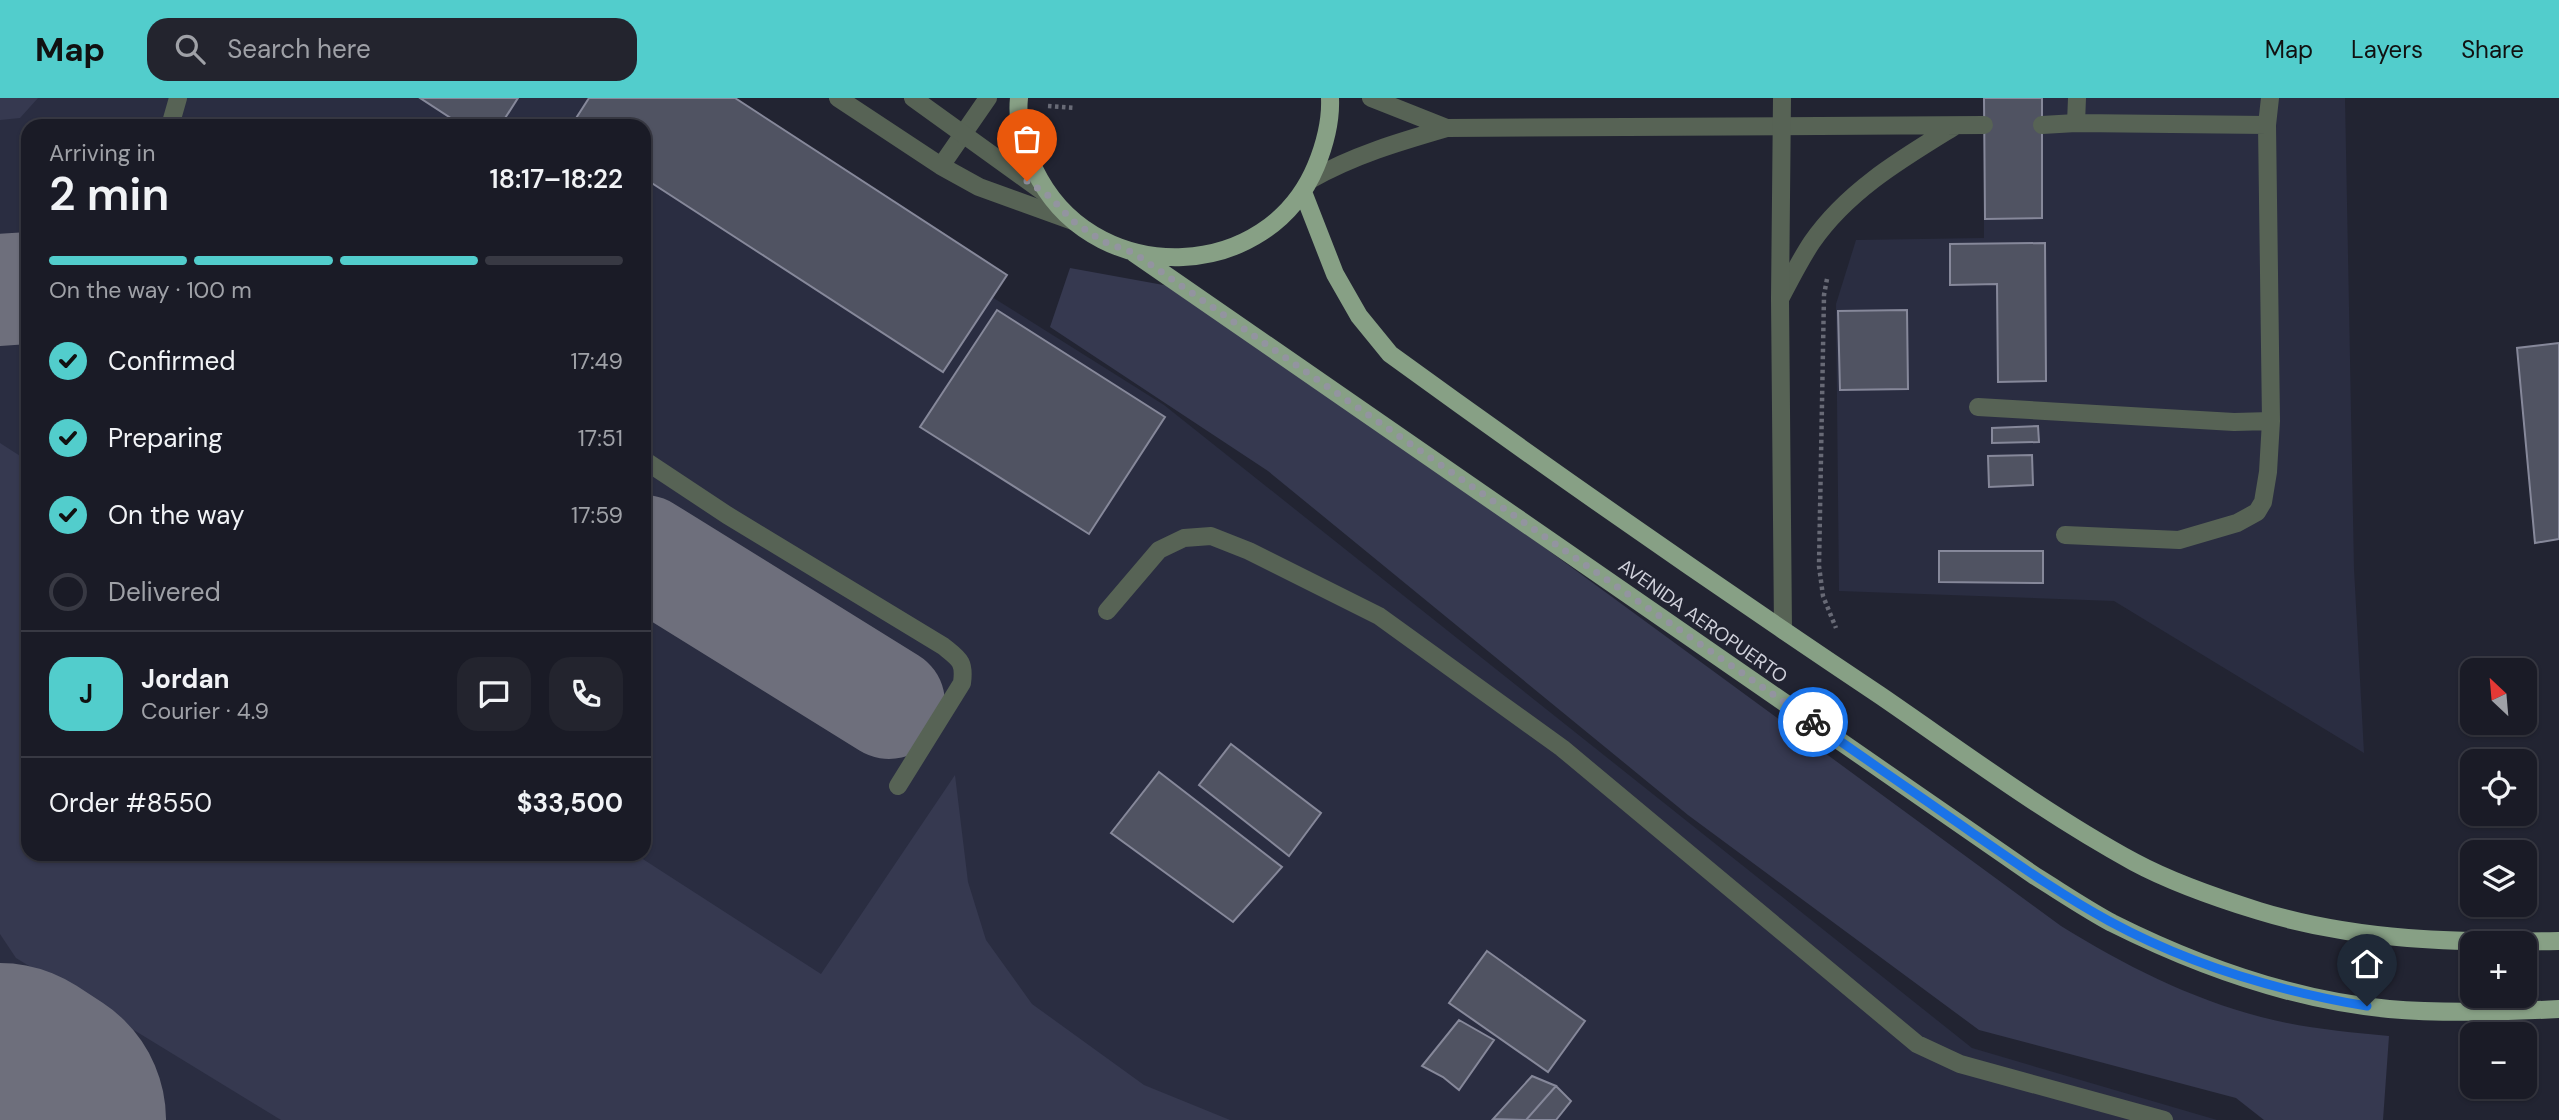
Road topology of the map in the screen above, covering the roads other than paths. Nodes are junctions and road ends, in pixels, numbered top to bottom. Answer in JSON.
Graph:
{"nodes":[{"id":1,"x":178,"y":98,"type":"edge"},
{"id":2,"x":838,"y":98,"type":"edge"},
{"id":3,"x":913,"y":98,"type":"edge"},
{"id":4,"x":988,"y":98,"type":"edge"},
{"id":5,"x":1019,"y":98,"type":"edge"},
{"id":6,"x":1330,"y":98,"type":"edge"},
{"id":7,"x":1371,"y":98,"type":"edge"},
{"id":8,"x":1782,"y":98,"type":"edge"},
{"id":9,"x":2077,"y":98,"type":"edge"},
{"id":10,"x":2270,"y":98,"type":"edge"},
{"id":11,"x":172,"y":119,"type":"edge"},
{"id":12,"x":2076,"y":123,"type":"junction"},
{"id":13,"x":1984,"y":125,"type":"dead end"},
{"id":14,"x":2042,"y":125,"type":"dead end"},
{"id":15,"x":2267,"y":125,"type":"junction"},
{"id":16,"x":1955,"y":126,"type":"junction"},
{"id":17,"x":1782,"y":127,"type":"junction"},
{"id":18,"x":1447,"y":128,"type":"junction"},
{"id":19,"x":961,"y":135,"type":"junction"},
{"id":20,"x":941,"y":166,"type":"junction"},
{"id":21,"x":1306,"y":186,"type":"junction"},
{"id":22,"x":1049,"y":196,"type":"junction"},
{"id":23,"x":1073,"y":221,"type":"junction"},
{"id":24,"x":1134,"y":253,"type":"junction"},
{"id":25,"x":1780,"y":299,"type":"junction"},
{"id":26,"x":1978,"y":407,"type":"dead end"},
{"id":27,"x":2271,"y":421,"type":"junction"},
{"id":28,"x":651,"y":465,"type":"edge"},
{"id":29,"x":2065,"y":535,"type":"dead end"},
{"id":30,"x":1107,"y":611,"type":"dead end"},
{"id":31,"x":1783,"y":630,"type":"junction"},
{"id":32,"x":898,"y":786,"type":"dead end"},
{"id":33,"x":2559,"y":941,"type":"edge"},
{"id":34,"x":2559,"y":1009,"type":"edge"},
{"id":35,"x":2164,"y":1120,"type":"edge"}],
"edges":[{"from":1,"to":11,"type":"street"},
{"from":2,"to":20,"type":"street"},
{"from":3,"to":19,"type":"street"},
{"from":4,"to":19,"type":"street"},
{"from":5,"to":22,"type":"main road"},
{"from":6,"to":21,"type":"main road"},
{"from":7,"to":18,"type":"street"},
{"from":8,"to":17,"type":"street"},
{"from":9,"to":12,"type":"street"},
{"from":10,"to":15,"type":"street"},
{"from":12,"to":14,"type":"street"},
{"from":12,"to":15,"type":"street"},
{"from":13,"to":16,"type":"street"},
{"from":15,"to":27,"type":"street"},
{"from":16,"to":17,"type":"street"},
{"from":16,"to":25,"type":"street"},
{"from":17,"to":18,"type":"street"},
{"from":17,"to":25,"type":"street"},
{"from":18,"to":21,"type":"street"},
{"from":19,"to":20,"type":"street"},
{"from":19,"to":22,"type":"street"},
{"from":20,"to":23,"type":"street"},
{"from":21,"to":24,"type":"main road"},
{"from":21,"to":31,"type":"main road","name":"AVENIDA AEROPUERTO"},
{"from":22,"to":23,"type":"main road"},
{"from":23,"to":24,"type":"main road"},
{"from":24,"to":34,"type":"main road","name":"AVENIDA AEROPUERTO"},
{"from":25,"to":31,"type":"street"},
{"from":26,"to":27,"type":"street"},
{"from":27,"to":29,"type":"street"},
{"from":28,"to":32,"type":"street"},
{"from":30,"to":35,"type":"street"},
{"from":31,"to":33,"type":"main road","name":"AVENIDA AEROPUERTO"}]}
